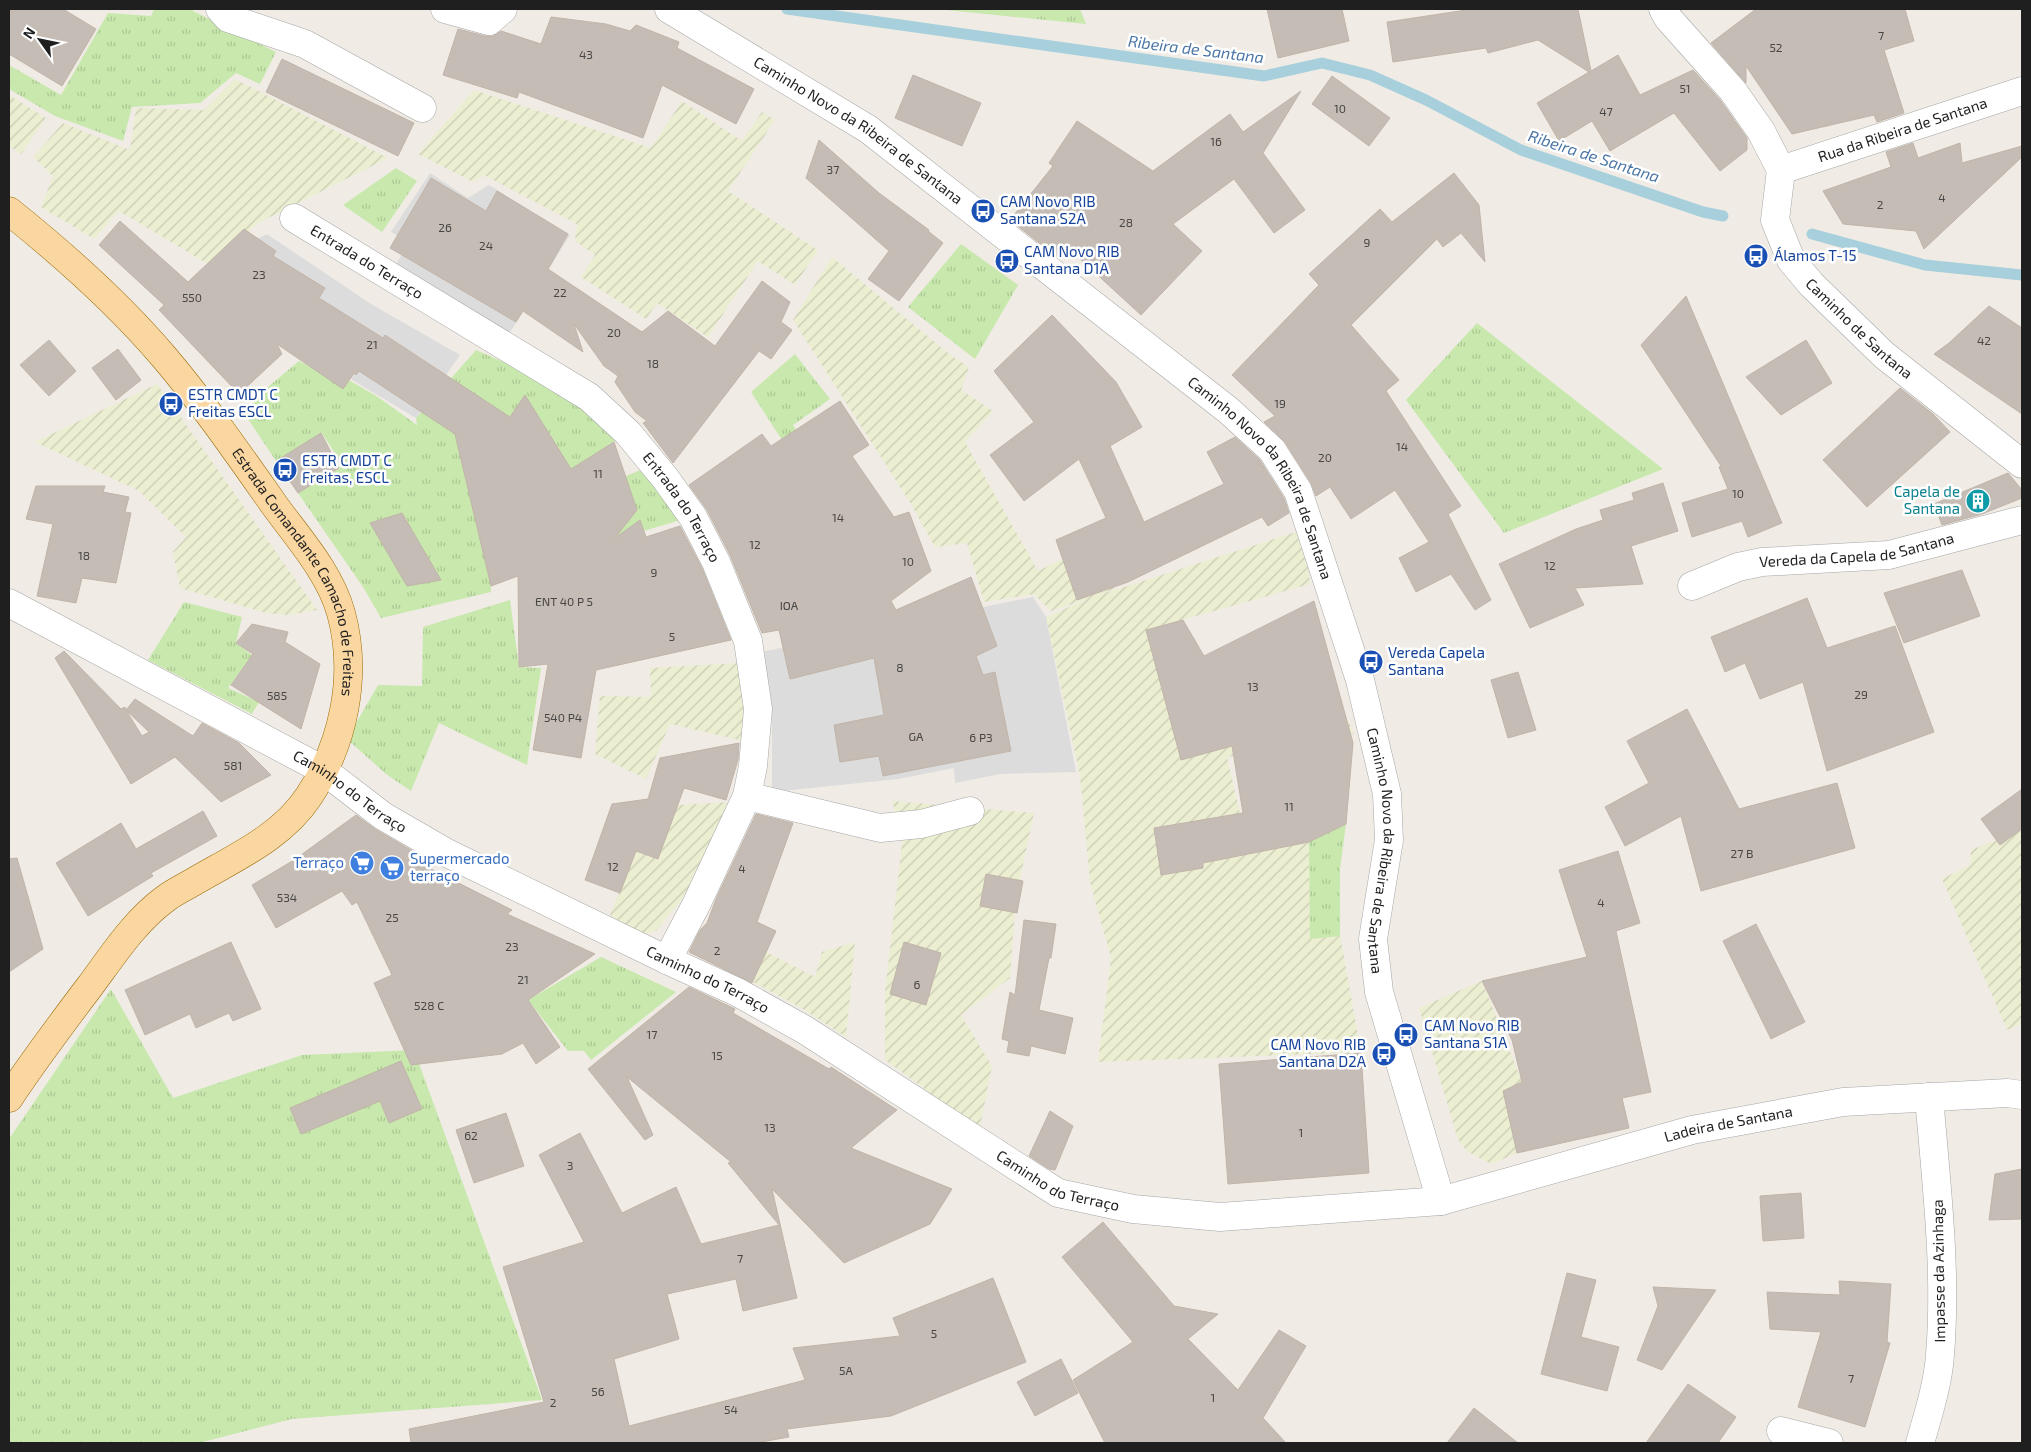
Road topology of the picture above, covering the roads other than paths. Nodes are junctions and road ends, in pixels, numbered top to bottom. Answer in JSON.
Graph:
{"nodes":[{"id":1,"x":220,"y":9,"type":"edge"},
{"id":2,"x":445,"y":9,"type":"edge"},
{"id":3,"x":503,"y":9,"type":"edge"},
{"id":4,"x":669,"y":9,"type":"edge"},
{"id":5,"x":1663,"y":9,"type":"edge"},
{"id":6,"x":2022,"y":91,"type":"edge"},
{"id":7,"x":422,"y":108,"type":"dead end"},
{"id":8,"x":1781,"y":170,"type":"junction"},
{"id":9,"x":9,"y":211,"type":"edge"},
{"id":10,"x":294,"y":218,"type":"dead end"},
{"id":11,"x":2022,"y":464,"type":"edge"},
{"id":12,"x":2022,"y":520,"type":"edge"},
{"id":13,"x":1692,"y":586,"type":"dead end"},
{"id":14,"x":9,"y":603,"type":"edge"},
{"id":15,"x":323,"y":770,"type":"junction"},
{"id":16,"x":747,"y":796,"type":"junction"},
{"id":17,"x":970,"y":812,"type":"dead end"},
{"id":18,"x":667,"y":960,"type":"junction"},
{"id":19,"x":2022,"y":1095,"type":"edge"},
{"id":20,"x":1929,"y":1097,"type":"junction"},
{"id":21,"x":9,"y":1098,"type":"edge"},
{"id":22,"x":1441,"y":1201,"type":"junction"},
{"id":23,"x":1781,"y":1431,"type":"dead end"},
{"id":24,"x":1829,"y":1443,"type":"edge"},
{"id":25,"x":1920,"y":1443,"type":"edge"}],
"edges":[{"from":1,"to":7,"type":"street"},
{"from":2,"to":3,"type":"street"},
{"from":4,"to":22,"type":"street","name":"Caminho Novo da Ribeira de Santana"},
{"from":5,"to":8,"type":"street"},
{"from":6,"to":8,"type":"street","name":"Rua da Ribeira de Santana"},
{"from":8,"to":11,"type":"street","name":"Caminho de Santana"},
{"from":9,"to":15,"type":"main road","name":"Estrada Comandante Camacho de Freitas"},
{"from":10,"to":16,"type":"street","name":"Entrada do Terraço"},
{"from":12,"to":13,"type":"street","name":"Vereda da Capela de Santana"},
{"from":14,"to":15,"type":"street","name":"Caminho do Terraço"},
{"from":15,"to":18,"type":"street","name":"Caminho do Terraço"},
{"from":15,"to":21,"type":"main road","name":"Estrada Comandante Camacho de Freitas"},
{"from":16,"to":17,"type":"street"},
{"from":16,"to":18,"type":"street","name":"Entrada do Terraço"},
{"from":18,"to":22,"type":"street","name":"Caminho do Terraço"},
{"from":19,"to":20,"type":"street","name":"Ladeira de Santana"},
{"from":20,"to":22,"type":"street","name":"Ladeira de Santana"},
{"from":20,"to":25,"type":"street","name":"Impasse da Azinhaga"},
{"from":23,"to":24,"type":"street"}]}
